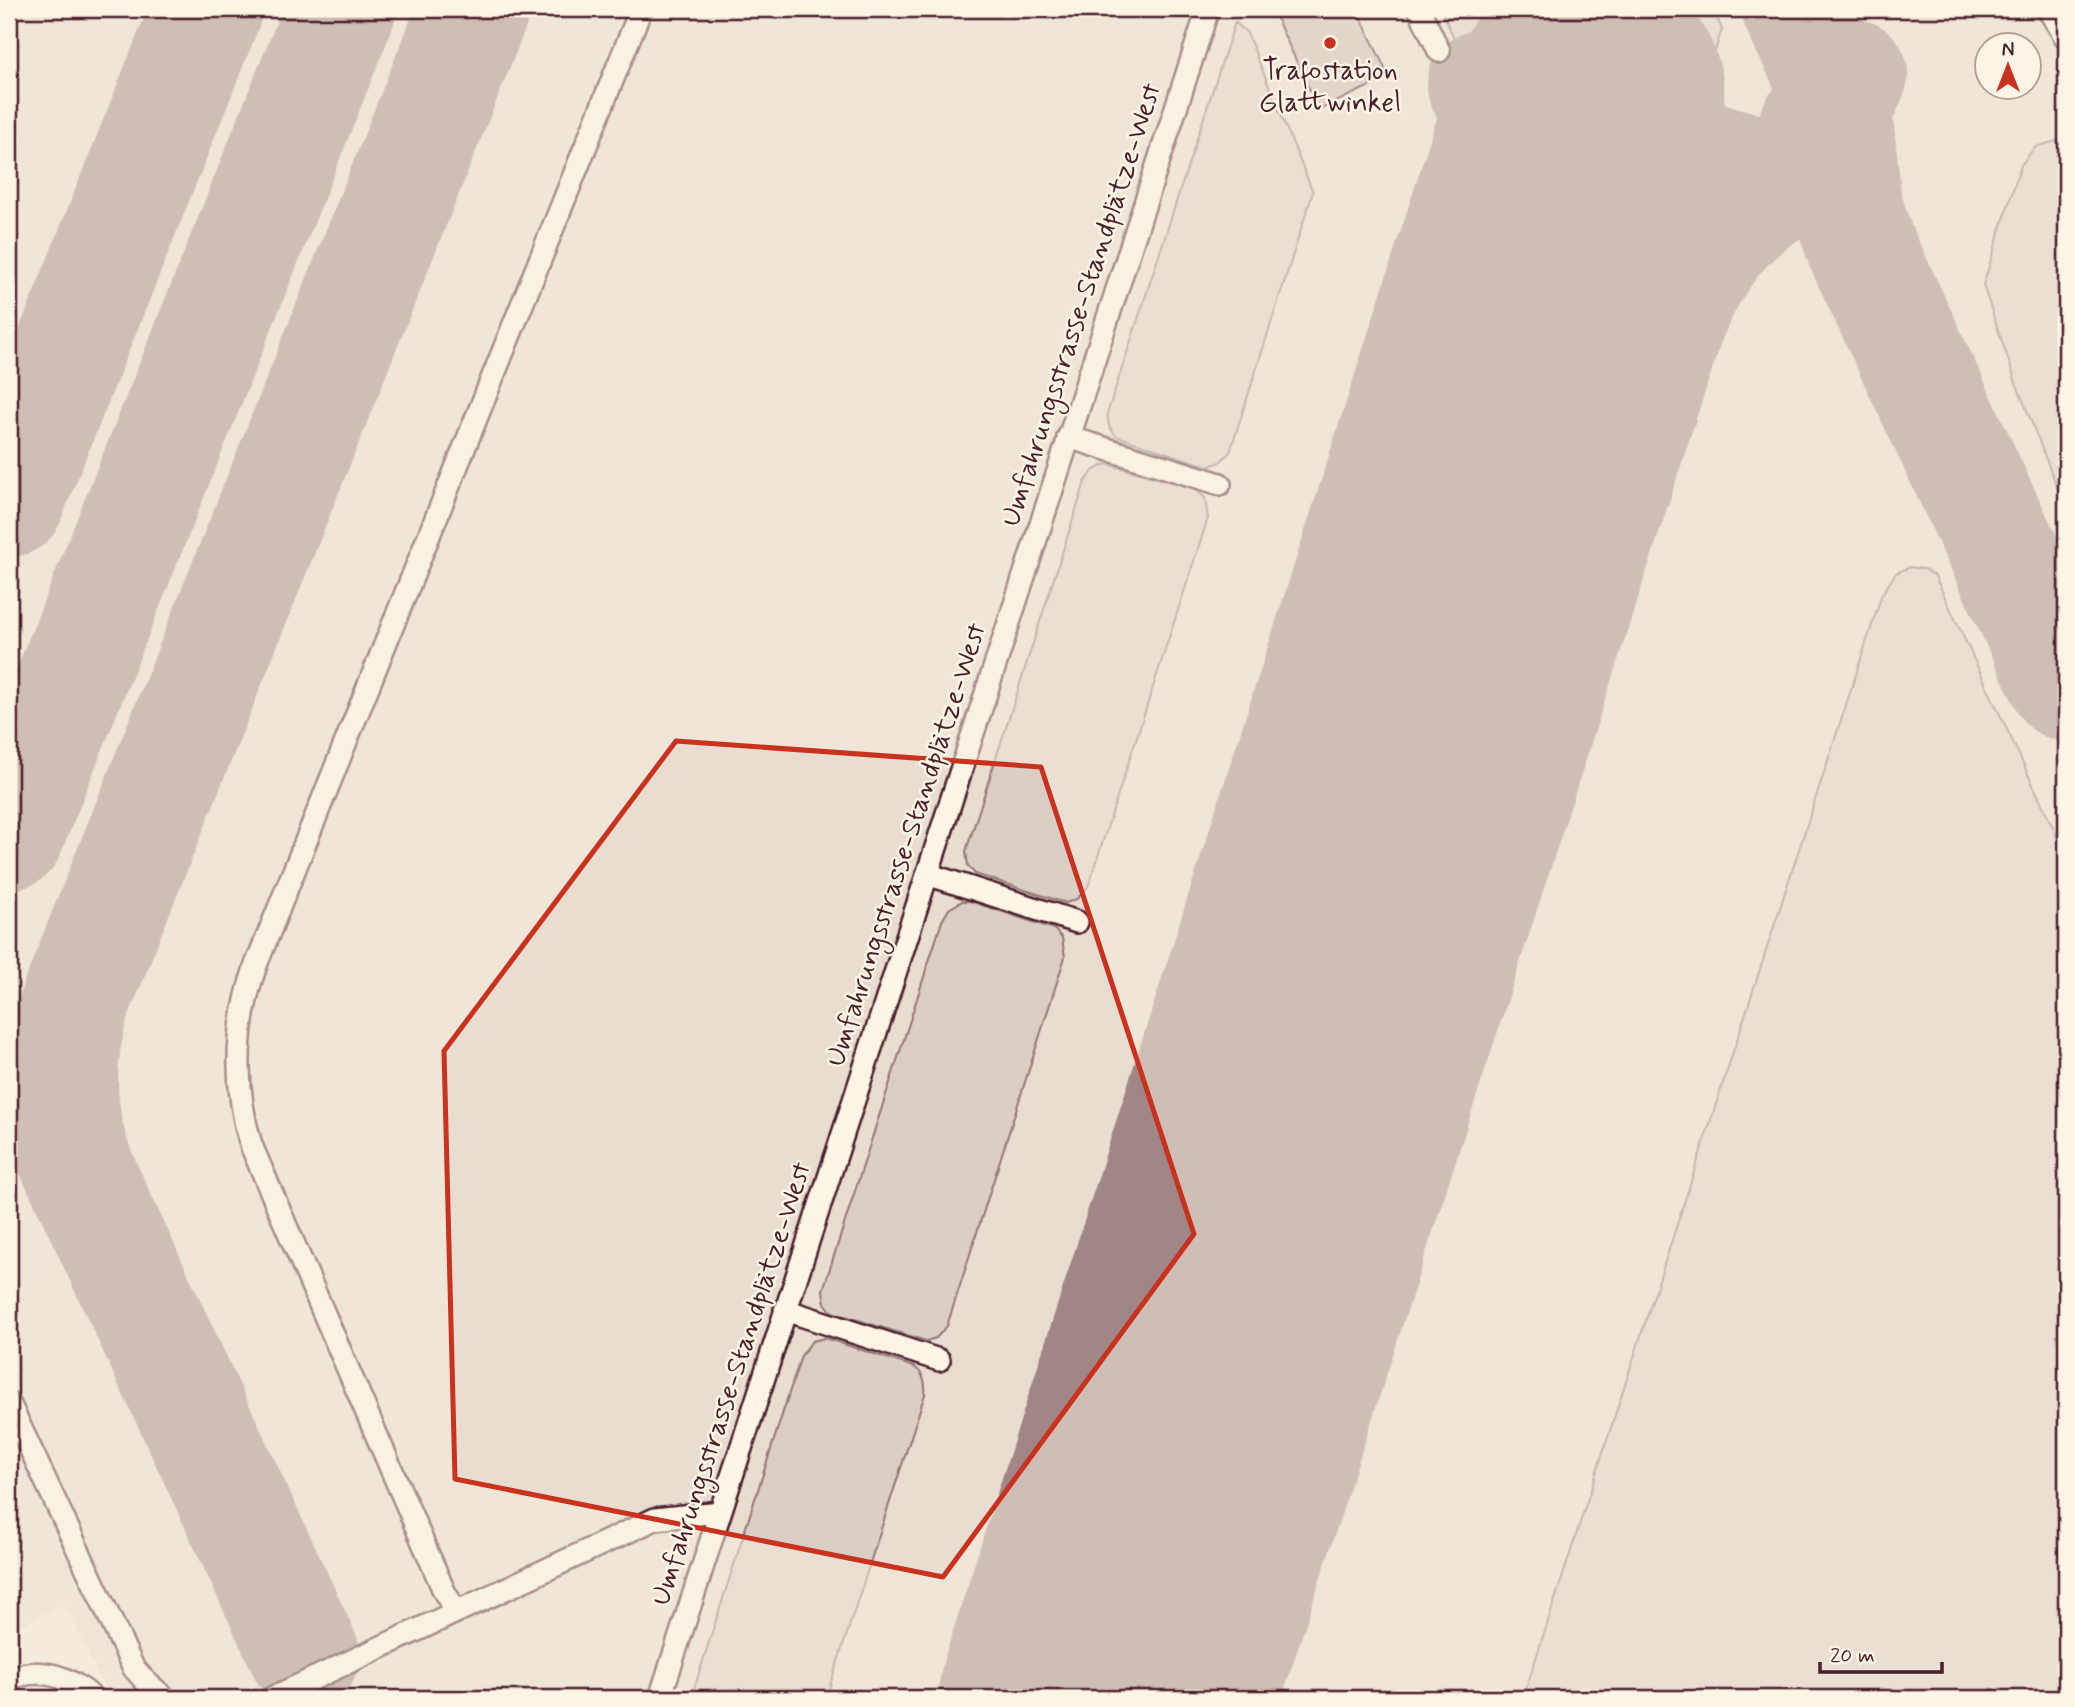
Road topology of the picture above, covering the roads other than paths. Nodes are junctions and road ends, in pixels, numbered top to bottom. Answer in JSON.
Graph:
{"nodes":[{"id":1,"x":641,"y":9,"type":"edge"},
{"id":2,"x":1208,"y":9,"type":"edge"},
{"id":3,"x":1419,"y":9,"type":"edge"},
{"id":4,"x":2048,"y":9,"type":"edge"},
{"id":5,"x":2066,"y":38,"type":"edge"},
{"id":6,"x":1439,"y":51,"type":"dead end"},
{"id":7,"x":1068,"y":437,"type":"junction"},
{"id":8,"x":1220,"y":484,"type":"dead end"},
{"id":9,"x":927,"y":874,"type":"junction"},
{"id":10,"x":1077,"y":922,"type":"dead end"},
{"id":11,"x":785,"y":1310,"type":"junction"},
{"id":12,"x":939,"y":1360,"type":"dead end"},
{"id":13,"x":9,"y":1402,"type":"edge"},
{"id":14,"x":720,"y":1512,"type":"junction"},
{"id":15,"x":457,"y":1612,"type":"junction"},
{"id":16,"x":9,"y":1679,"type":"edge"},
{"id":17,"x":93,"y":1698,"type":"edge"},
{"id":18,"x":165,"y":1698,"type":"edge"},
{"id":19,"x":272,"y":1698,"type":"edge"},
{"id":20,"x":660,"y":1698,"type":"edge"}],
"edges":[{"from":1,"to":15,"type":"lane"},
{"from":2,"to":7,"type":"lane","name":"Umfahrungsstrasse-Standplätze-West"},
{"from":3,"to":6,"type":"lane"},
{"from":4,"to":5,"type":"lane"},
{"from":7,"to":8,"type":"lane"},
{"from":7,"to":9,"type":"lane","name":"Umfahrungsstrasse-Standplätze-West"},
{"from":9,"to":10,"type":"lane"},
{"from":9,"to":11,"type":"lane","name":"Umfahrungsstrasse-Standplätze-West"},
{"from":11,"to":12,"type":"lane"},
{"from":11,"to":14,"type":"lane","name":"Umfahrungsstrasse-Standplätze-West"},
{"from":13,"to":18,"type":"lane"},
{"from":14,"to":15,"type":"lane"},
{"from":14,"to":20,"type":"lane","name":"Umfahrungsstrasse-Standplätze-West"},
{"from":15,"to":19,"type":"lane"},
{"from":16,"to":17,"type":"lane"}]}
